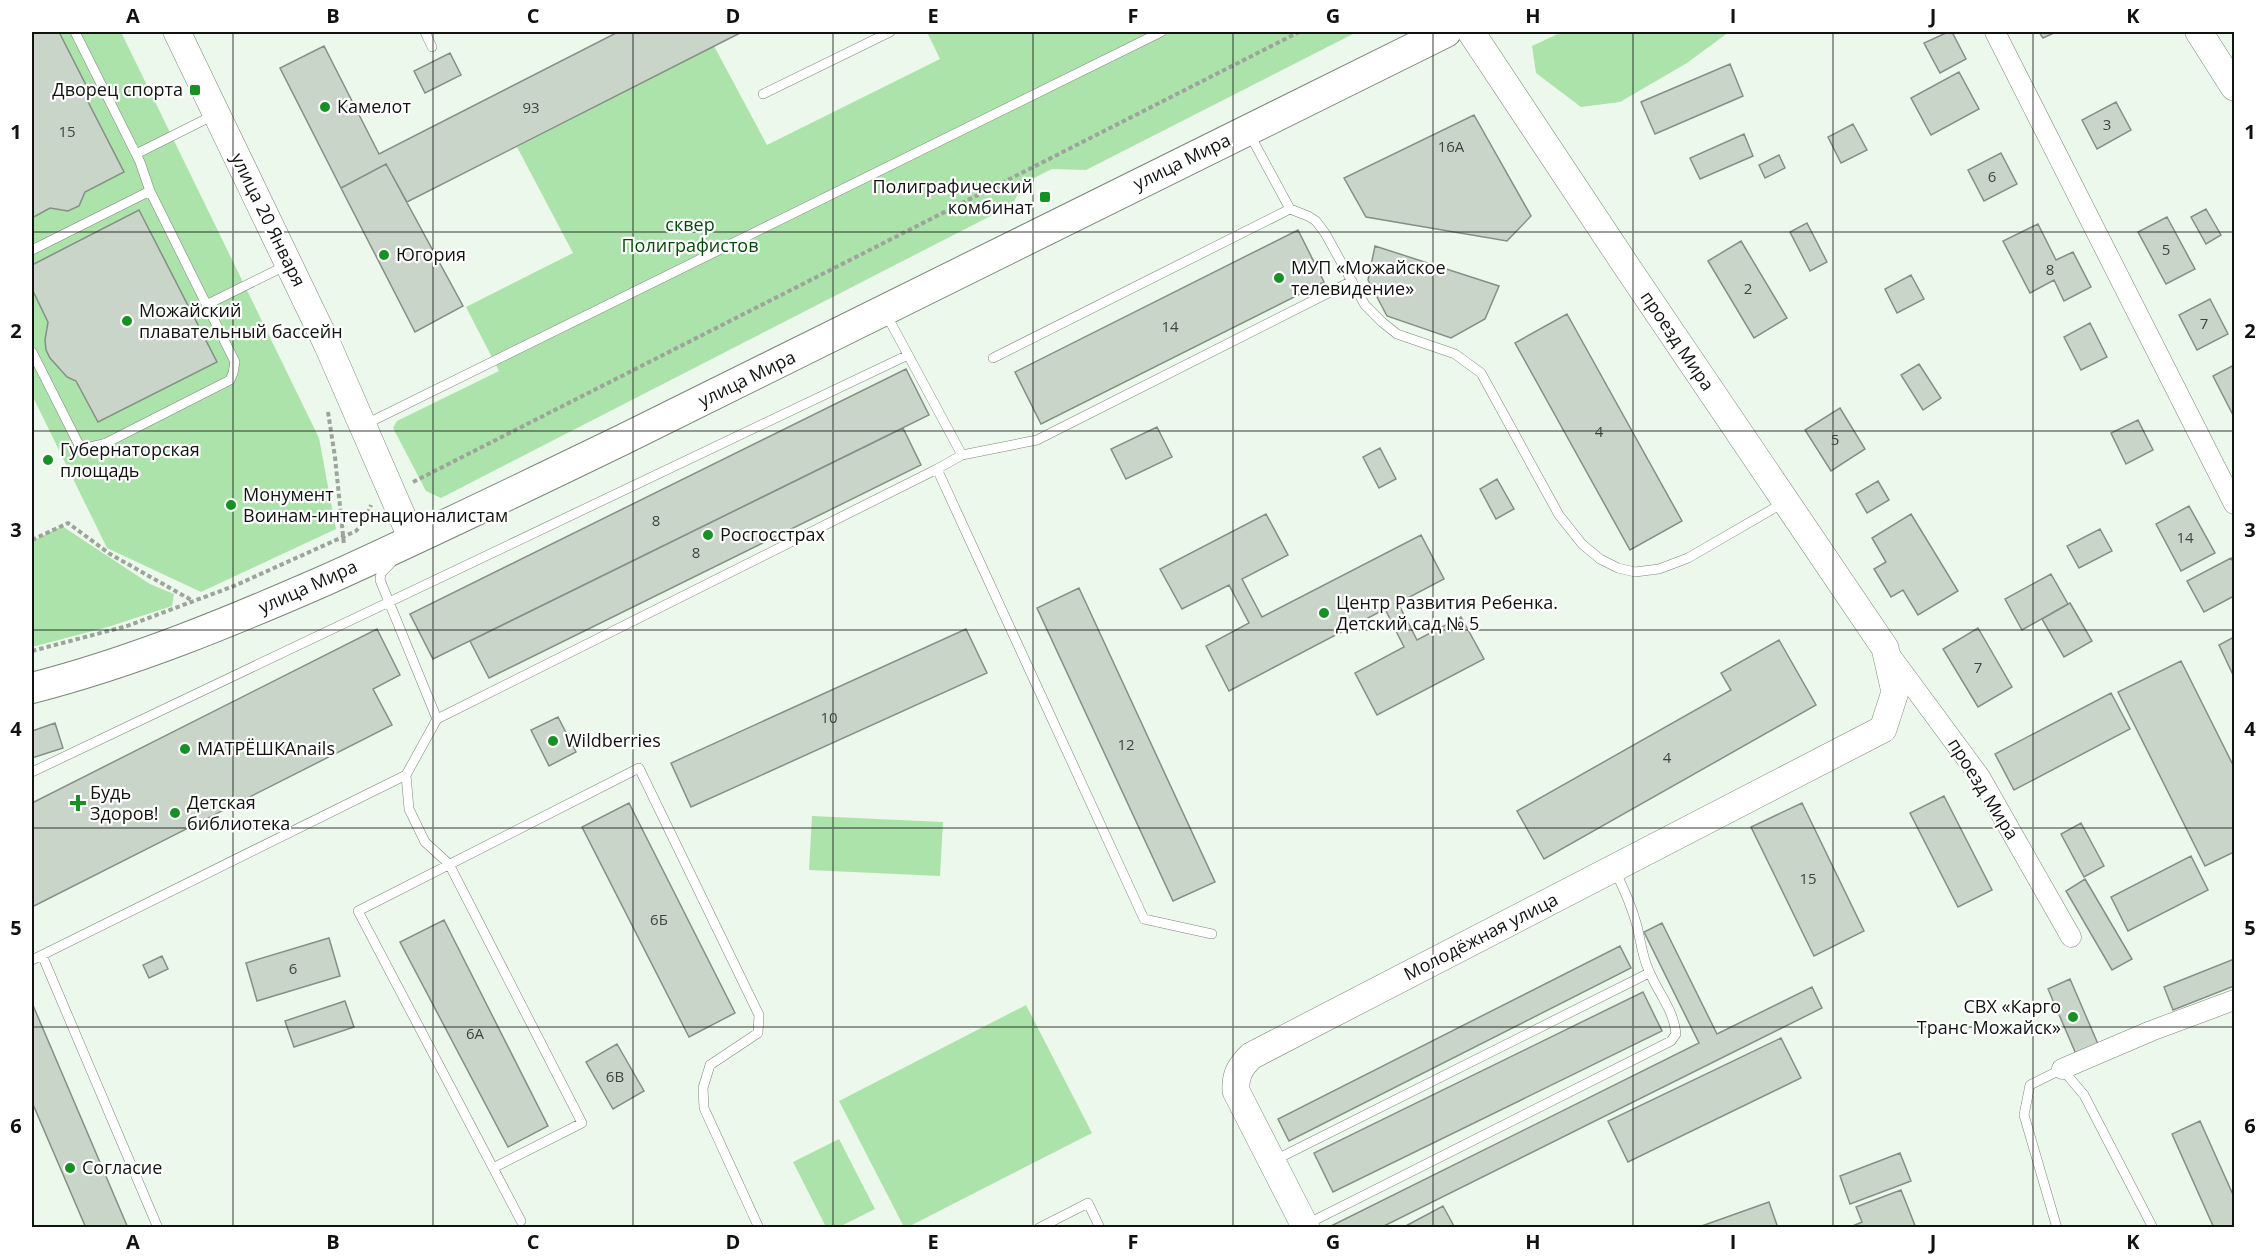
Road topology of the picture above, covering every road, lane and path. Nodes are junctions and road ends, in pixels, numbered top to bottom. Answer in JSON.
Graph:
{"nodes":[{"id":1,"x":75,"y":32,"type":"edge"},
{"id":2,"x":177,"y":32,"type":"edge"},
{"id":3,"x":424,"y":32,"type":"edge"},
{"id":4,"x":890,"y":32,"type":"edge"},
{"id":5,"x":1161,"y":32,"type":"edge"},
{"id":6,"x":1299,"y":32,"type":"edge"},
{"id":7,"x":1446,"y":32,"type":"edge"},
{"id":8,"x":1471,"y":32,"type":"edge"},
{"id":9,"x":1995,"y":32,"type":"edge"},
{"id":10,"x":2199,"y":32,"type":"edge"},
{"id":11,"x":432,"y":47,"type":"dead end"},
{"id":12,"x":2235,"y":87,"type":"edge"},
{"id":13,"x":763,"y":94,"type":"dead end"},
{"id":14,"x":216,"y":114,"type":"junction"},
{"id":15,"x":1247,"y":130,"type":"junction"},
{"id":16,"x":136,"y":154,"type":"junction"},
{"id":17,"x":150,"y":191,"type":"junction"},
{"id":18,"x":1290,"y":209,"type":"junction"},
{"id":19,"x":32,"y":250,"type":"edge"},
{"id":20,"x":289,"y":264,"type":"junction"},
{"id":21,"x":1352,"y":281,"type":"junction"},
{"id":22,"x":206,"y":305,"type":"junction"},
{"id":23,"x":885,"y":312,"type":"junction"},
{"id":24,"x":32,"y":352,"type":"edge"},
{"id":25,"x":908,"y":355,"type":"junction"},
{"id":26,"x":993,"y":358,"type":"dead end"},
{"id":27,"x":363,"y":425,"type":"junction"},
{"id":28,"x":962,"y":455,"type":"junction"},
{"id":29,"x":938,"y":469,"type":"junction"},
{"id":30,"x":409,"y":484,"type":"dead end"},
{"id":31,"x":375,"y":500,"type":"dead end"},
{"id":32,"x":1786,"y":502,"type":"junction"},
{"id":33,"x":2235,"y":504,"type":"edge"},
{"id":34,"x":32,"y":540,"type":"edge"},
{"id":35,"x":413,"y":541,"type":"junction"},
{"id":36,"x":194,"y":602,"type":"junction"},
{"id":37,"x":388,"y":602,"type":"junction"},
{"id":38,"x":1885,"y":648,"type":"junction"},
{"id":39,"x":32,"y":651,"type":"edge"},
{"id":40,"x":32,"y":688,"type":"edge"},
{"id":41,"x":437,"y":718,"type":"junction"},
{"id":42,"x":1883,"y":729,"type":"joint"},
{"id":43,"x":32,"y":772,"type":"edge"},
{"id":44,"x":406,"y":775,"type":"junction"},
{"id":45,"x":449,"y":864,"type":"junction"},
{"id":46,"x":1613,"y":868,"type":"junction"},
{"id":47,"x":1212,"y":934,"type":"dead end"},
{"id":48,"x":2071,"y":937,"type":"dead end"},
{"id":49,"x":42,"y":955,"type":"junction"},
{"id":50,"x":32,"y":960,"type":"edge"},
{"id":51,"x":1649,"y":973,"type":"junction"},
{"id":52,"x":2235,"y":1000,"type":"edge"},
{"id":53,"x":2062,"y":1069,"type":"junction"},
{"id":54,"x":1271,"y":1162,"type":"junction"},
{"id":55,"x":493,"y":1168,"type":"junction"},
{"id":56,"x":521,"y":1221,"type":"dead end"},
{"id":57,"x":1305,"y":1226,"type":"edge"},
{"id":58,"x":158,"y":1227,"type":"edge"},
{"id":59,"x":759,"y":1227,"type":"edge"},
{"id":60,"x":1039,"y":1227,"type":"edge"},
{"id":61,"x":1100,"y":1227,"type":"edge"},
{"id":62,"x":2057,"y":1227,"type":"edge"},
{"id":63,"x":2153,"y":1227,"type":"edge"}],
"edges":[{"from":1,"to":16,"type":"lane"},
{"from":2,"to":14,"type":"street","name":"улица 20 Января"},
{"from":3,"to":11,"type":"lane"},
{"from":4,"to":13,"type":"lane"},
{"from":5,"to":27,"type":"lane"},
{"from":6,"to":30,"type":"path"},
{"from":7,"to":15,"type":"main road","name":"улица Мира"},
{"from":8,"to":32,"type":"street","name":"проезд Мира"},
{"from":9,"to":33,"type":"street"},
{"from":10,"to":12,"type":"street"},
{"from":14,"to":16,"type":"lane"},
{"from":14,"to":20,"type":"street","name":"улица 20 Января"},
{"from":15,"to":18,"type":"lane"},
{"from":15,"to":23,"type":"main road","name":"улица Мира"},
{"from":16,"to":17,"type":"lane"},
{"from":17,"to":19,"type":"lane"},
{"from":17,"to":22,"type":"lane"},
{"from":18,"to":21,"type":"lane"},
{"from":18,"to":26,"type":"lane"},
{"from":20,"to":22,"type":"lane"},
{"from":20,"to":27,"type":"street","name":"улица 20 Января"},
{"from":21,"to":28,"type":"lane"},
{"from":21,"to":32,"type":"lane"},
{"from":22,"to":24,"type":"lane"},
{"from":23,"to":25,"type":"lane"},
{"from":23,"to":35,"type":"main road","name":"улица Мира"},
{"from":25,"to":28,"type":"lane"},
{"from":25,"to":37,"type":"lane"},
{"from":27,"to":35,"type":"street","name":"улица 20 Января"},
{"from":28,"to":29,"type":"lane"},
{"from":29,"to":41,"type":"lane"},
{"from":29,"to":47,"type":"lane"},
{"from":31,"to":36,"type":"path"},
{"from":32,"to":38,"type":"street","name":"проезд Мира"},
{"from":34,"to":36,"type":"path"},
{"from":35,"to":37,"type":"lane"},
{"from":35,"to":40,"type":"main road","name":"улица Мира"},
{"from":36,"to":39,"type":"path"},
{"from":37,"to":41,"type":"lane"},
{"from":37,"to":43,"type":"lane"},
{"from":38,"to":42,"type":"street","name":"проезд Мира"},
{"from":38,"to":48,"type":"street","name":"проезд Мира"},
{"from":41,"to":44,"type":"lane"},
{"from":42,"to":46,"type":"street","name":"Молодёжная улица"},
{"from":44,"to":45,"type":"lane"},
{"from":44,"to":49,"type":"lane"},
{"from":45,"to":55,"type":"lane"},
{"from":45,"to":55,"type":"lane"},
{"from":45,"to":59,"type":"lane"},
{"from":46,"to":51,"type":"lane"},
{"from":46,"to":54,"type":"street","name":"Молодёжная улица"},
{"from":49,"to":50,"type":"lane"},
{"from":49,"to":58,"type":"lane"},
{"from":51,"to":54,"type":"lane"},
{"from":51,"to":57,"type":"lane"},
{"from":52,"to":53,"type":"street"},
{"from":53,"to":62,"type":"lane"},
{"from":53,"to":63,"type":"lane"},
{"from":54,"to":57,"type":"street","name":"Молодёжная улица"},
{"from":55,"to":56,"type":"lane"},
{"from":60,"to":61,"type":"lane"}]}
